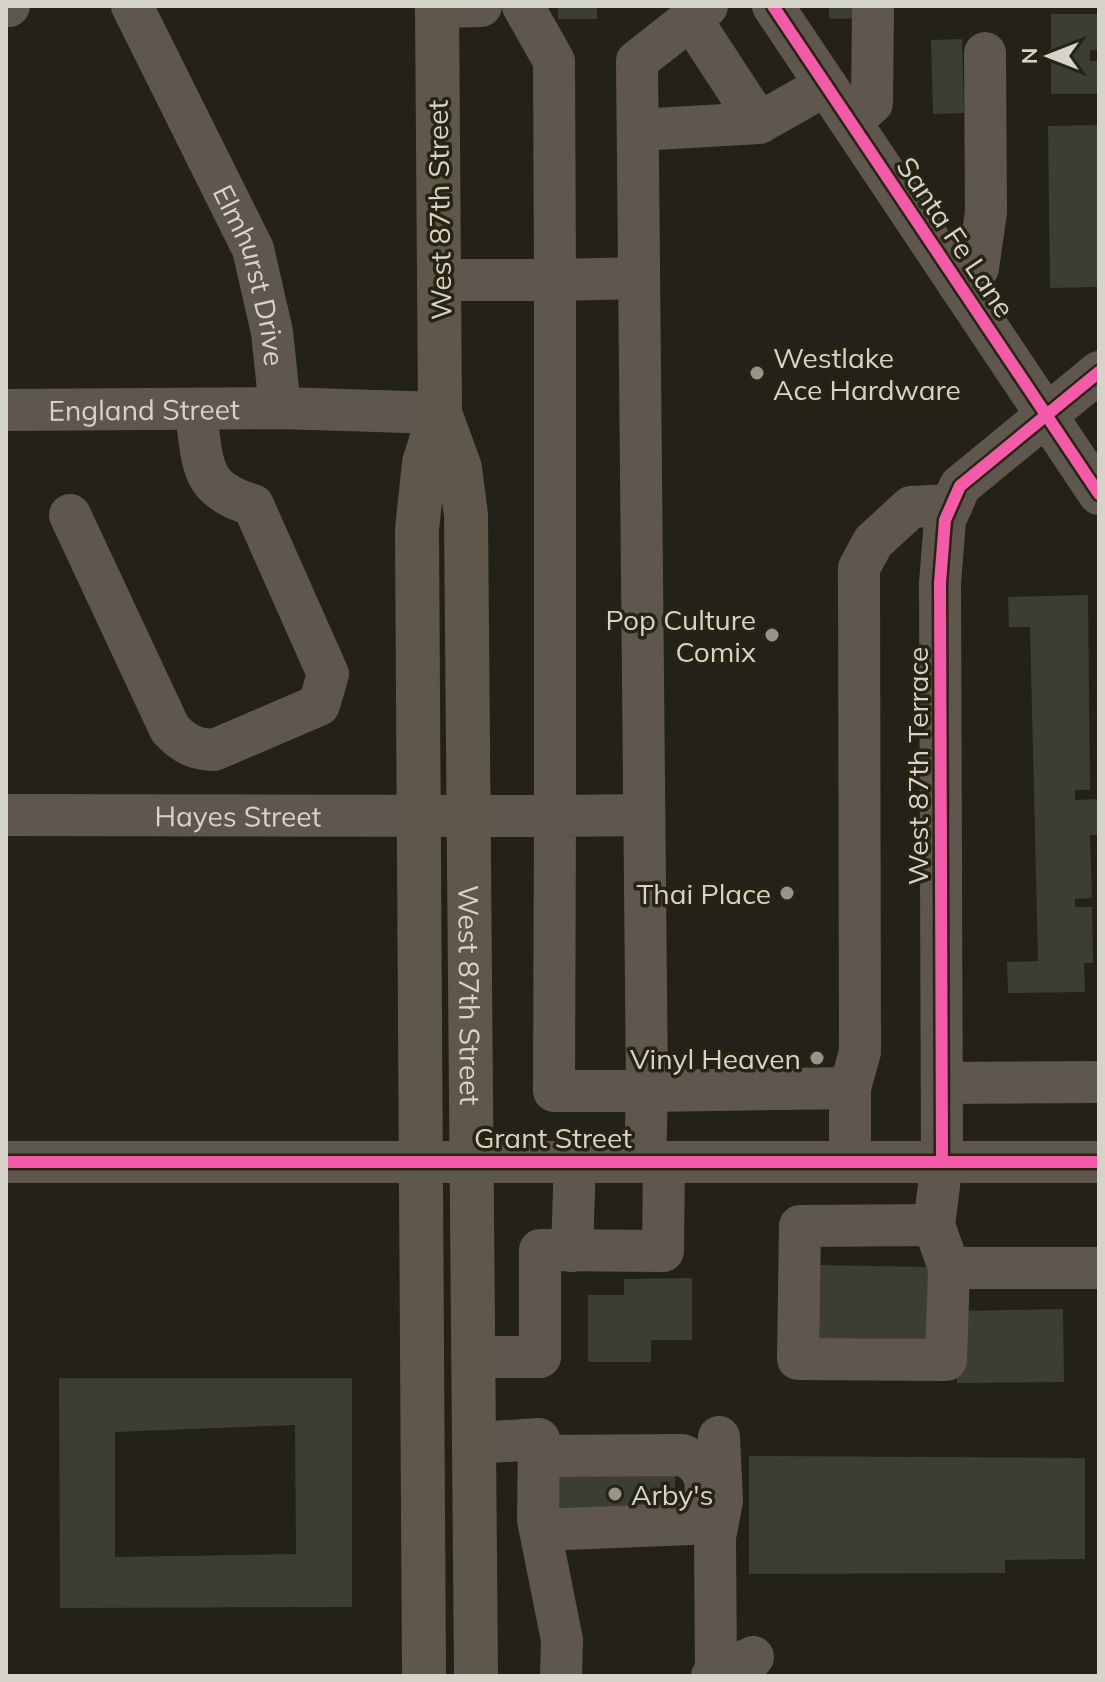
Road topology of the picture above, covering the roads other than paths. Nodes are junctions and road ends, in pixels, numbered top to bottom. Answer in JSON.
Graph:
{"nodes":[{"id":1,"x":132,"y":6,"type":"edge"},
{"id":2,"x":437,"y":6,"type":"edge"},
{"id":3,"x":481,"y":6,"type":"edge"},
{"id":4,"x":523,"y":6,"type":"edge"},
{"id":5,"x":773,"y":6,"type":"edge"},
{"id":6,"x":873,"y":6,"type":"edge"},
{"id":7,"x":699,"y":12,"type":"edge"},
{"id":8,"x":985,"y":53,"type":"dead end"},
{"id":9,"x":826,"y":85,"type":"junction"},
{"id":10,"x":851,"y":122,"type":"junction"},
{"id":11,"x":759,"y":123,"type":"junction"},
{"id":12,"x":638,"y":130,"type":"junction"},
{"id":13,"x":639,"y":278,"type":"junction"},
{"id":14,"x":440,"y":280,"type":"junction"},
{"id":15,"x":555,"y":280,"type":"junction"},
{"id":16,"x":959,"y":285,"type":"junction"},
{"id":17,"x":1099,"y":372,"type":"edge"},
{"id":18,"x":280,"y":408,"type":"junction"},
{"id":19,"x":195,"y":409,"type":"junction"},
{"id":20,"x":6,"y":410,"type":"edge"},
{"id":21,"x":440,"y":413,"type":"junction"},
{"id":22,"x":1046,"y":414,"type":"junction"},
{"id":23,"x":1099,"y":494,"type":"edge"},
{"id":24,"x":952,"y":505,"type":"junction"},
{"id":25,"x":70,"y":515,"type":"dead end"},
{"id":26,"x":231,"y":743,"type":"junction"},
{"id":27,"x":416,"y":813,"type":"junction"},
{"id":28,"x":471,"y":813,"type":"junction"},
{"id":29,"x":232,"y":814,"type":"junction"},
{"id":30,"x":6,"y":815,"type":"edge"},
{"id":31,"x":644,"y":815,"type":"junction"},
{"id":32,"x":555,"y":816,"type":"junction"},
{"id":33,"x":1099,"y":1082,"type":"edge"},
{"id":34,"x":942,"y":1083,"type":"junction"},
{"id":35,"x":850,"y":1088,"type":"junction"},
{"id":36,"x":647,"y":1091,"type":"junction"},
{"id":37,"x":575,"y":1160,"type":"junction"},
{"id":38,"x":421,"y":1161,"type":"junction"},
{"id":39,"x":472,"y":1161,"type":"junction"},
{"id":40,"x":654,"y":1161,"type":"junction"},
{"id":41,"x":6,"y":1162,"type":"edge"},
{"id":42,"x":807,"y":1162,"type":"junction"},
{"id":43,"x":850,"y":1162,"type":"junction"},
{"id":44,"x":942,"y":1162,"type":"junction"},
{"id":45,"x":1099,"y":1162,"type":"edge"},
{"id":46,"x":934,"y":1225,"type":"junction"},
{"id":47,"x":800,"y":1226,"type":"junction"},
{"id":48,"x":572,"y":1251,"type":"junction"},
{"id":49,"x":949,"y":1268,"type":"junction"},
{"id":50,"x":1099,"y":1268,"type":"edge"},
{"id":51,"x":474,"y":1357,"type":"junction"},
{"id":52,"x":719,"y":1437,"type":"dead end"},
{"id":53,"x":475,"y":1443,"type":"junction"},
{"id":54,"x":539,"y":1456,"type":"junction"},
{"id":55,"x":541,"y":1530,"type":"junction"},
{"id":56,"x":753,"y":1657,"type":"dead end"},
{"id":57,"x":714,"y":1675,"type":"edge"},
{"id":58,"x":424,"y":1676,"type":"edge"},
{"id":59,"x":476,"y":1676,"type":"edge"},
{"id":60,"x":561,"y":1676,"type":"edge"}],
"edges":[{"from":1,"to":18,"type":"street","name":"Elmhurst Drive"},
{"from":2,"to":3,"type":"street"},
{"from":2,"to":14,"type":"main road","name":"West 87th Street"},
{"from":4,"to":15,"type":"street"},
{"from":5,"to":9,"type":"street","name":"Santa Fe Lane"},
{"from":6,"to":10,"type":"street"},
{"from":7,"to":11,"type":"street"},
{"from":7,"to":12,"type":"street"},
{"from":8,"to":16,"type":"street"},
{"from":9,"to":10,"type":"street","name":"Santa Fe Lane"},
{"from":9,"to":11,"type":"street"},
{"from":10,"to":16,"type":"street","name":"Santa Fe Lane"},
{"from":11,"to":12,"type":"street"},
{"from":12,"to":13,"type":"street"},
{"from":13,"to":15,"type":"street"},
{"from":13,"to":31,"type":"street"},
{"from":14,"to":15,"type":"street"},
{"from":14,"to":21,"type":"main road","name":"West 87th Street"},
{"from":15,"to":32,"type":"street"},
{"from":16,"to":22,"type":"street","name":"Santa Fe Lane"},
{"from":17,"to":22,"type":"street"},
{"from":18,"to":19,"type":"street","name":"England Street"},
{"from":18,"to":21,"type":"street","name":"Elmhurst Drive"},
{"from":19,"to":20,"type":"street","name":"England Street"},
{"from":19,"to":26,"type":"street"},
{"from":21,"to":27,"type":"main road","name":"West 87th Street"},
{"from":21,"to":28,"type":"main road","name":"West 87th Street"},
{"from":22,"to":23,"type":"street","name":"Santa Fe Lane"},
{"from":22,"to":24,"type":"street","name":"West 87th Terrace"},
{"from":24,"to":34,"type":"street","name":"West 87th Terrace"},
{"from":24,"to":35,"type":"street"},
{"from":25,"to":26,"type":"street"},
{"from":26,"to":29,"type":"street"},
{"from":27,"to":28,"type":"street","name":"Hayes Street"},
{"from":27,"to":29,"type":"street","name":"Hayes Street"},
{"from":27,"to":38,"type":"main road","name":"West 87th Street"},
{"from":28,"to":32,"type":"street","name":"Hayes Street"},
{"from":28,"to":39,"type":"main road","name":"West 87th Street"},
{"from":29,"to":30,"type":"street","name":"Hayes Street"},
{"from":31,"to":32,"type":"street","name":"Hayes Street"},
{"from":31,"to":36,"type":"street"},
{"from":32,"to":36,"type":"street"},
{"from":33,"to":34,"type":"street"},
{"from":34,"to":44,"type":"street","name":"West 87th Terrace"},
{"from":35,"to":36,"type":"street"},
{"from":35,"to":43,"type":"street"},
{"from":36,"to":40,"type":"street"},
{"from":37,"to":39,"type":"street","name":"Grant Street"},
{"from":37,"to":40,"type":"street","name":"Grant Street"},
{"from":37,"to":48,"type":"street"},
{"from":38,"to":39,"type":"street","name":"Grant Street"},
{"from":38,"to":41,"type":"street","name":"Grant Street"},
{"from":38,"to":58,"type":"main road","name":"West 87th Street"},
{"from":39,"to":51,"type":"main road","name":"West 87th Street"},
{"from":40,"to":42,"type":"street","name":"Grant Street"},
{"from":40,"to":48,"type":"street"},
{"from":42,"to":43,"type":"street","name":"Grant Street"},
{"from":42,"to":47,"type":"street"},
{"from":43,"to":44,"type":"street","name":"Grant Street"},
{"from":44,"to":45,"type":"street","name":"Grant Street"},
{"from":44,"to":46,"type":"street","name":"West 87th Terrace"},
{"from":46,"to":47,"type":"street"},
{"from":46,"to":49,"type":"street"},
{"from":47,"to":49,"type":"street"},
{"from":48,"to":51,"type":"street"},
{"from":49,"to":50,"type":"street"},
{"from":51,"to":53,"type":"main road","name":"West 87th Street"},
{"from":52,"to":57,"type":"street"},
{"from":53,"to":54,"type":"street"},
{"from":53,"to":59,"type":"main road","name":"West 87th Street"},
{"from":54,"to":55,"type":"street"},
{"from":54,"to":55,"type":"street"},
{"from":55,"to":60,"type":"street"},
{"from":56,"to":57,"type":"street"}]}
